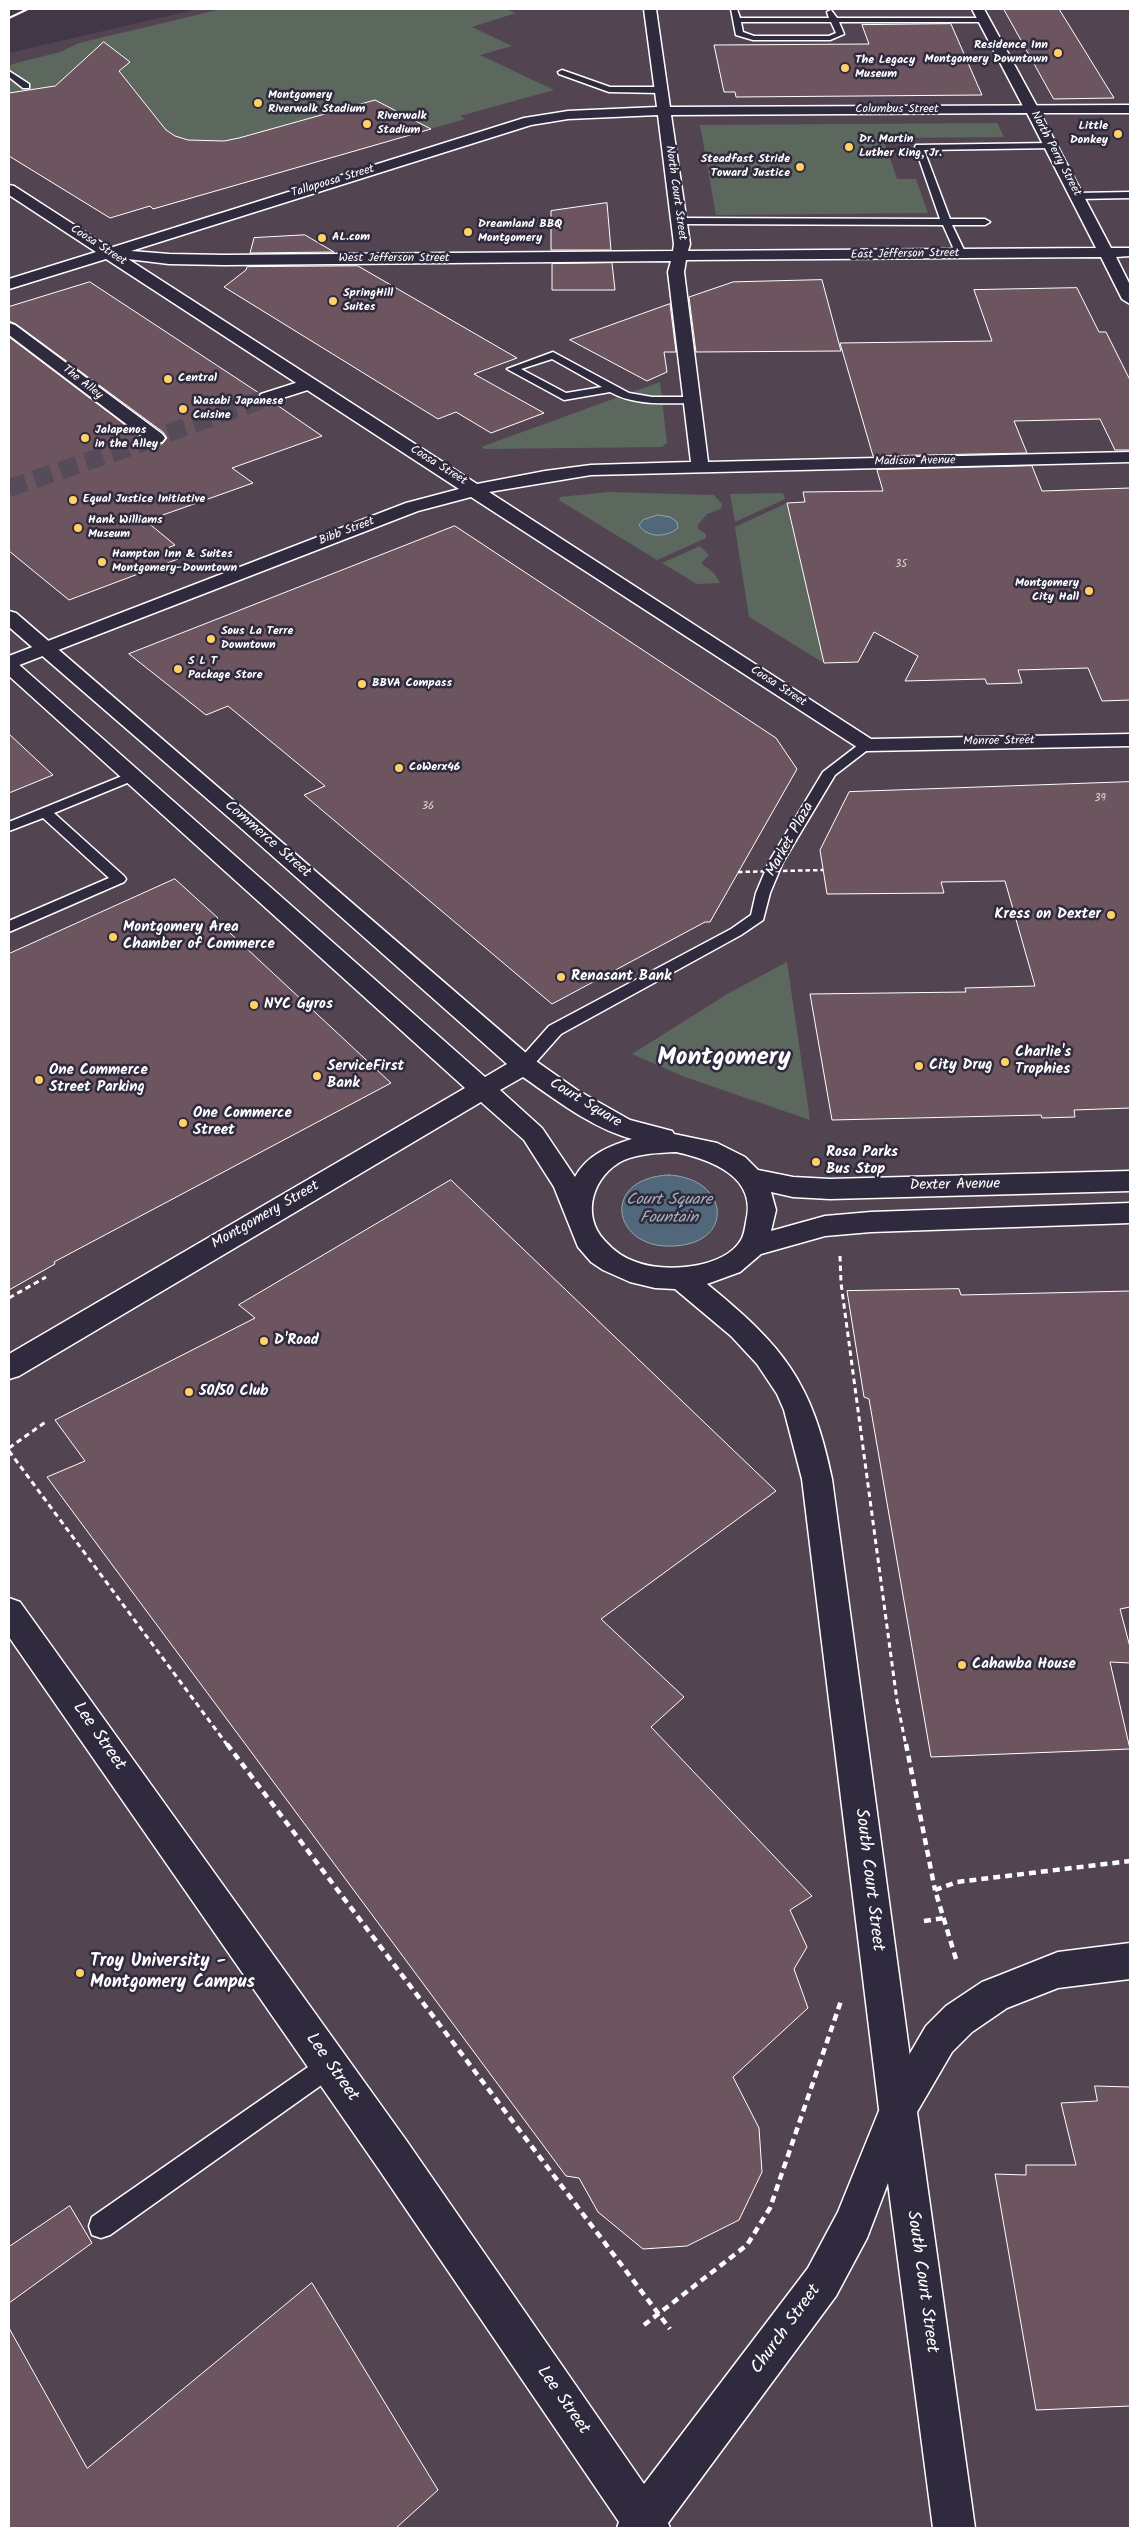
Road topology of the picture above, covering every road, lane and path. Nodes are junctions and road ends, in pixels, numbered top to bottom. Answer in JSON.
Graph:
{"nodes":[{"id":1,"x":650,"y":9,"type":"edge"},
{"id":2,"x":736,"y":9,"type":"edge"},
{"id":3,"x":830,"y":9,"type":"edge"},
{"id":4,"x":981,"y":14,"type":"edge"},
{"id":5,"x":736,"y":20,"type":"junction"},
{"id":6,"x":835,"y":20,"type":"junction"},
{"id":7,"x":9,"y":72,"type":"edge"},
{"id":8,"x":562,"y":72,"type":"dead end"},
{"id":9,"x":26,"y":86,"type":"dead end"},
{"id":10,"x":660,"y":90,"type":"junction"},
{"id":11,"x":1130,"y":109,"type":"edge"},
{"id":12,"x":1032,"y":110,"type":"junction"},
{"id":13,"x":663,"y":111,"type":"junction"},
{"id":14,"x":1051,"y":146,"type":"junction"},
{"id":15,"x":12,"y":194,"type":"edge"},
{"id":16,"x":1077,"y":196,"type":"junction"},
{"id":17,"x":1130,"y":196,"type":"edge"},
{"id":18,"x":679,"y":221,"type":"junction"},
{"id":19,"x":946,"y":222,"type":"junction"},
{"id":20,"x":985,"y":222,"type":"dead end"},
{"id":21,"x":108,"y":252,"type":"junction"},
{"id":22,"x":1130,"y":252,"type":"edge"},
{"id":23,"x":1106,"y":253,"type":"junction"},
{"id":24,"x":961,"y":254,"type":"junction"},
{"id":25,"x":680,"y":257,"type":"junction"},
{"id":26,"x":9,"y":284,"type":"edge"},
{"id":27,"x":1130,"y":299,"type":"edge"},
{"id":28,"x":9,"y":328,"type":"edge"},
{"id":29,"x":308,"y":384,"type":"junction"},
{"id":30,"x":612,"y":388,"type":"junction"},
{"id":31,"x":267,"y":398,"type":"tunnel mouth"},
{"id":32,"x":692,"y":400,"type":"junction"},
{"id":33,"x":156,"y":438,"type":"dead end"},
{"id":34,"x":1130,"y":457,"type":"edge"},
{"id":35,"x":700,"y":467,"type":"junction"},
{"id":36,"x":475,"y":489,"type":"junction"},
{"id":37,"x":9,"y":617,"type":"edge"},
{"id":38,"x":45,"y":649,"type":"junction"},
{"id":39,"x":9,"y":664,"type":"edge"},
{"id":40,"x":1130,"y":740,"type":"edge"},
{"id":41,"x":867,"y":745,"type":"junction"},
{"id":42,"x":132,"y":776,"type":"junction"},
{"id":43,"x":44,"y":812,"type":"junction"},
{"id":44,"x":9,"y":827,"type":"edge"},
{"id":45,"x":823,"y":870,"type":"dead end"},
{"id":46,"x":738,"y":872,"type":"dead end"},
{"id":47,"x":9,"y":927,"type":"edge"},
{"id":48,"x":524,"y":1065,"type":"junction"},
{"id":49,"x":483,"y":1089,"type":"junction"},
{"id":50,"x":679,"y":1143,"type":"junction"},
{"id":51,"x":750,"y":1178,"type":"junction"},
{"id":52,"x":1130,"y":1181,"type":"edge"},
{"id":53,"x":577,"y":1207,"type":"junction"},
{"id":54,"x":1130,"y":1213,"type":"edge"},
{"id":55,"x":752,"y":1246,"type":"junction"},
{"id":56,"x":840,"y":1250,"type":"dead end"},
{"id":57,"x":46,"y":1277,"type":"dead end"},
{"id":58,"x":682,"y":1279,"type":"junction"},
{"id":59,"x":9,"y":1298,"type":"edge"},
{"id":60,"x":9,"y":1368,"type":"edge"},
{"id":61,"x":47,"y":1422,"type":"dead end"},
{"id":62,"x":9,"y":1450,"type":"edge"},
{"id":63,"x":9,"y":1612,"type":"edge"},
{"id":64,"x":1130,"y":1861,"type":"edge"},
{"id":65,"x":935,"y":1890,"type":"junction"},
{"id":66,"x":944,"y":1918,"type":"junction"},
{"id":67,"x":924,"y":1921,"type":"dead end"},
{"id":68,"x":956,"y":1959,"type":"dead end"},
{"id":69,"x":1130,"y":1961,"type":"edge"},
{"id":70,"x":842,"y":1990,"type":"dead end"},
{"id":71,"x":329,"y":2066,"type":"junction"},
{"id":72,"x":898,"y":2109,"type":"junction"},
{"id":73,"x":101,"y":2226,"type":"dead end"},
{"id":74,"x":658,"y":2314,"type":"junction"},
{"id":75,"x":644,"y":2325,"type":"dead end"},
{"id":76,"x":670,"y":2329,"type":"dead end"},
{"id":77,"x":644,"y":2526,"type":"edge"},
{"id":78,"x":954,"y":2528,"type":"edge"}],
"edges":[{"from":1,"to":10,"type":"street","name":"North Court Street"},
{"from":2,"to":5,"type":"lane"},
{"from":3,"to":6,"type":"lane"},
{"from":4,"to":6,"type":"lane"},
{"from":4,"to":12,"type":"street","name":"North Perry Street"},
{"from":5,"to":6,"type":"lane"},
{"from":5,"to":6,"type":"lane"},
{"from":7,"to":9,"type":"lane"},
{"from":8,"to":10,"type":"lane"},
{"from":10,"to":13,"type":"street","name":"North Court Street"},
{"from":11,"to":12,"type":"street","name":"Columbus Street"},
{"from":12,"to":13,"type":"street","name":"Columbus Street"},
{"from":12,"to":14,"type":"street","name":"North Perry Street"},
{"from":13,"to":18,"type":"street","name":"North Court Street"},
{"from":13,"to":21,"type":"street","name":"Tallapoosa Street"},
{"from":14,"to":16,"type":"street","name":"North Perry Street"},
{"from":14,"to":19,"type":"lane"},
{"from":15,"to":21,"type":"street","name":"Coosa Street"},
{"from":16,"to":17,"type":"lane"},
{"from":16,"to":23,"type":"street","name":"North Perry Street"},
{"from":18,"to":19,"type":"lane"},
{"from":18,"to":25,"type":"street","name":"North Court Street"},
{"from":19,"to":20,"type":"lane"},
{"from":19,"to":24,"type":"lane"},
{"from":21,"to":25,"type":"street","name":"West Jefferson Street"},
{"from":21,"to":26,"type":"street","name":"Tallapoosa Street"},
{"from":21,"to":29,"type":"street","name":"Coosa Street"},
{"from":22,"to":23,"type":"street","name":"East Jefferson Street"},
{"from":23,"to":24,"type":"street","name":"East Jefferson Street"},
{"from":23,"to":27,"type":"street","name":"North Perry Street"},
{"from":24,"to":25,"type":"street","name":"East Jefferson Street"},
{"from":25,"to":32,"type":"street","name":"North Court Street"},
{"from":28,"to":33,"type":"street","name":"The Alley"},
{"from":29,"to":31,"type":"street"},
{"from":29,"to":36,"type":"street","name":"Coosa Street"},
{"from":30,"to":30,"type":"lane"},
{"from":30,"to":32,"type":"lane"},
{"from":32,"to":35,"type":"street","name":"North Court Street"},
{"from":34,"to":35,"type":"street","name":"Madison Avenue"},
{"from":35,"to":36,"type":"street","name":"Bibb Street"},
{"from":36,"to":38,"type":"street","name":"Bibb Street"},
{"from":36,"to":41,"type":"street","name":"Coosa Street"},
{"from":37,"to":38,"type":"street","name":"Commerce Street"},
{"from":38,"to":39,"type":"street","name":"Bibb Street"},
{"from":38,"to":48,"type":"street","name":"Commerce Street"},
{"from":39,"to":42,"type":"street"},
{"from":40,"to":41,"type":"street","name":"Monroe Street"},
{"from":41,"to":48,"type":"lane","name":"Market Plaza"},
{"from":42,"to":43,"type":"lane"},
{"from":42,"to":49,"type":"street"},
{"from":43,"to":44,"type":"lane"},
{"from":43,"to":47,"type":"lane"},
{"from":45,"to":46,"type":"path","bridge":true},
{"from":48,"to":49,"type":"street","name":"Montgomery Street"},
{"from":48,"to":50,"type":"street","name":"Court Square"},
{"from":49,"to":53,"type":"street","name":"Court Square"},
{"from":49,"to":60,"type":"street","name":"Montgomery Street"},
{"from":50,"to":51,"type":"street","name":"Court Square"},
{"from":50,"to":53,"type":"street","name":"Court Square"},
{"from":51,"to":52,"type":"street","name":"Dexter Avenue"},
{"from":51,"to":55,"type":"street","name":"Court Square"},
{"from":53,"to":58,"type":"street","name":"Court Square"},
{"from":54,"to":55,"type":"street"},
{"from":55,"to":58,"type":"street","name":"Court Square"},
{"from":56,"to":65,"type":"path"},
{"from":57,"to":59,"type":"path"},
{"from":58,"to":72,"type":"street","name":"South Court Street"},
{"from":61,"to":62,"type":"path"},
{"from":62,"to":74,"type":"path"},
{"from":63,"to":71,"type":"street","name":"Lee Street"},
{"from":64,"to":65,"type":"path"},
{"from":65,"to":66,"type":"path"},
{"from":66,"to":67,"type":"path"},
{"from":66,"to":68,"type":"path"},
{"from":69,"to":72,"type":"street","name":"Church Street"},
{"from":70,"to":74,"type":"path"},
{"from":71,"to":73,"type":"lane"},
{"from":71,"to":77,"type":"street","name":"Lee Street"},
{"from":72,"to":77,"type":"street","name":"Church Street"},
{"from":72,"to":78,"type":"street","name":"South Court Street"},
{"from":74,"to":75,"type":"path"},
{"from":74,"to":76,"type":"path"}]}
